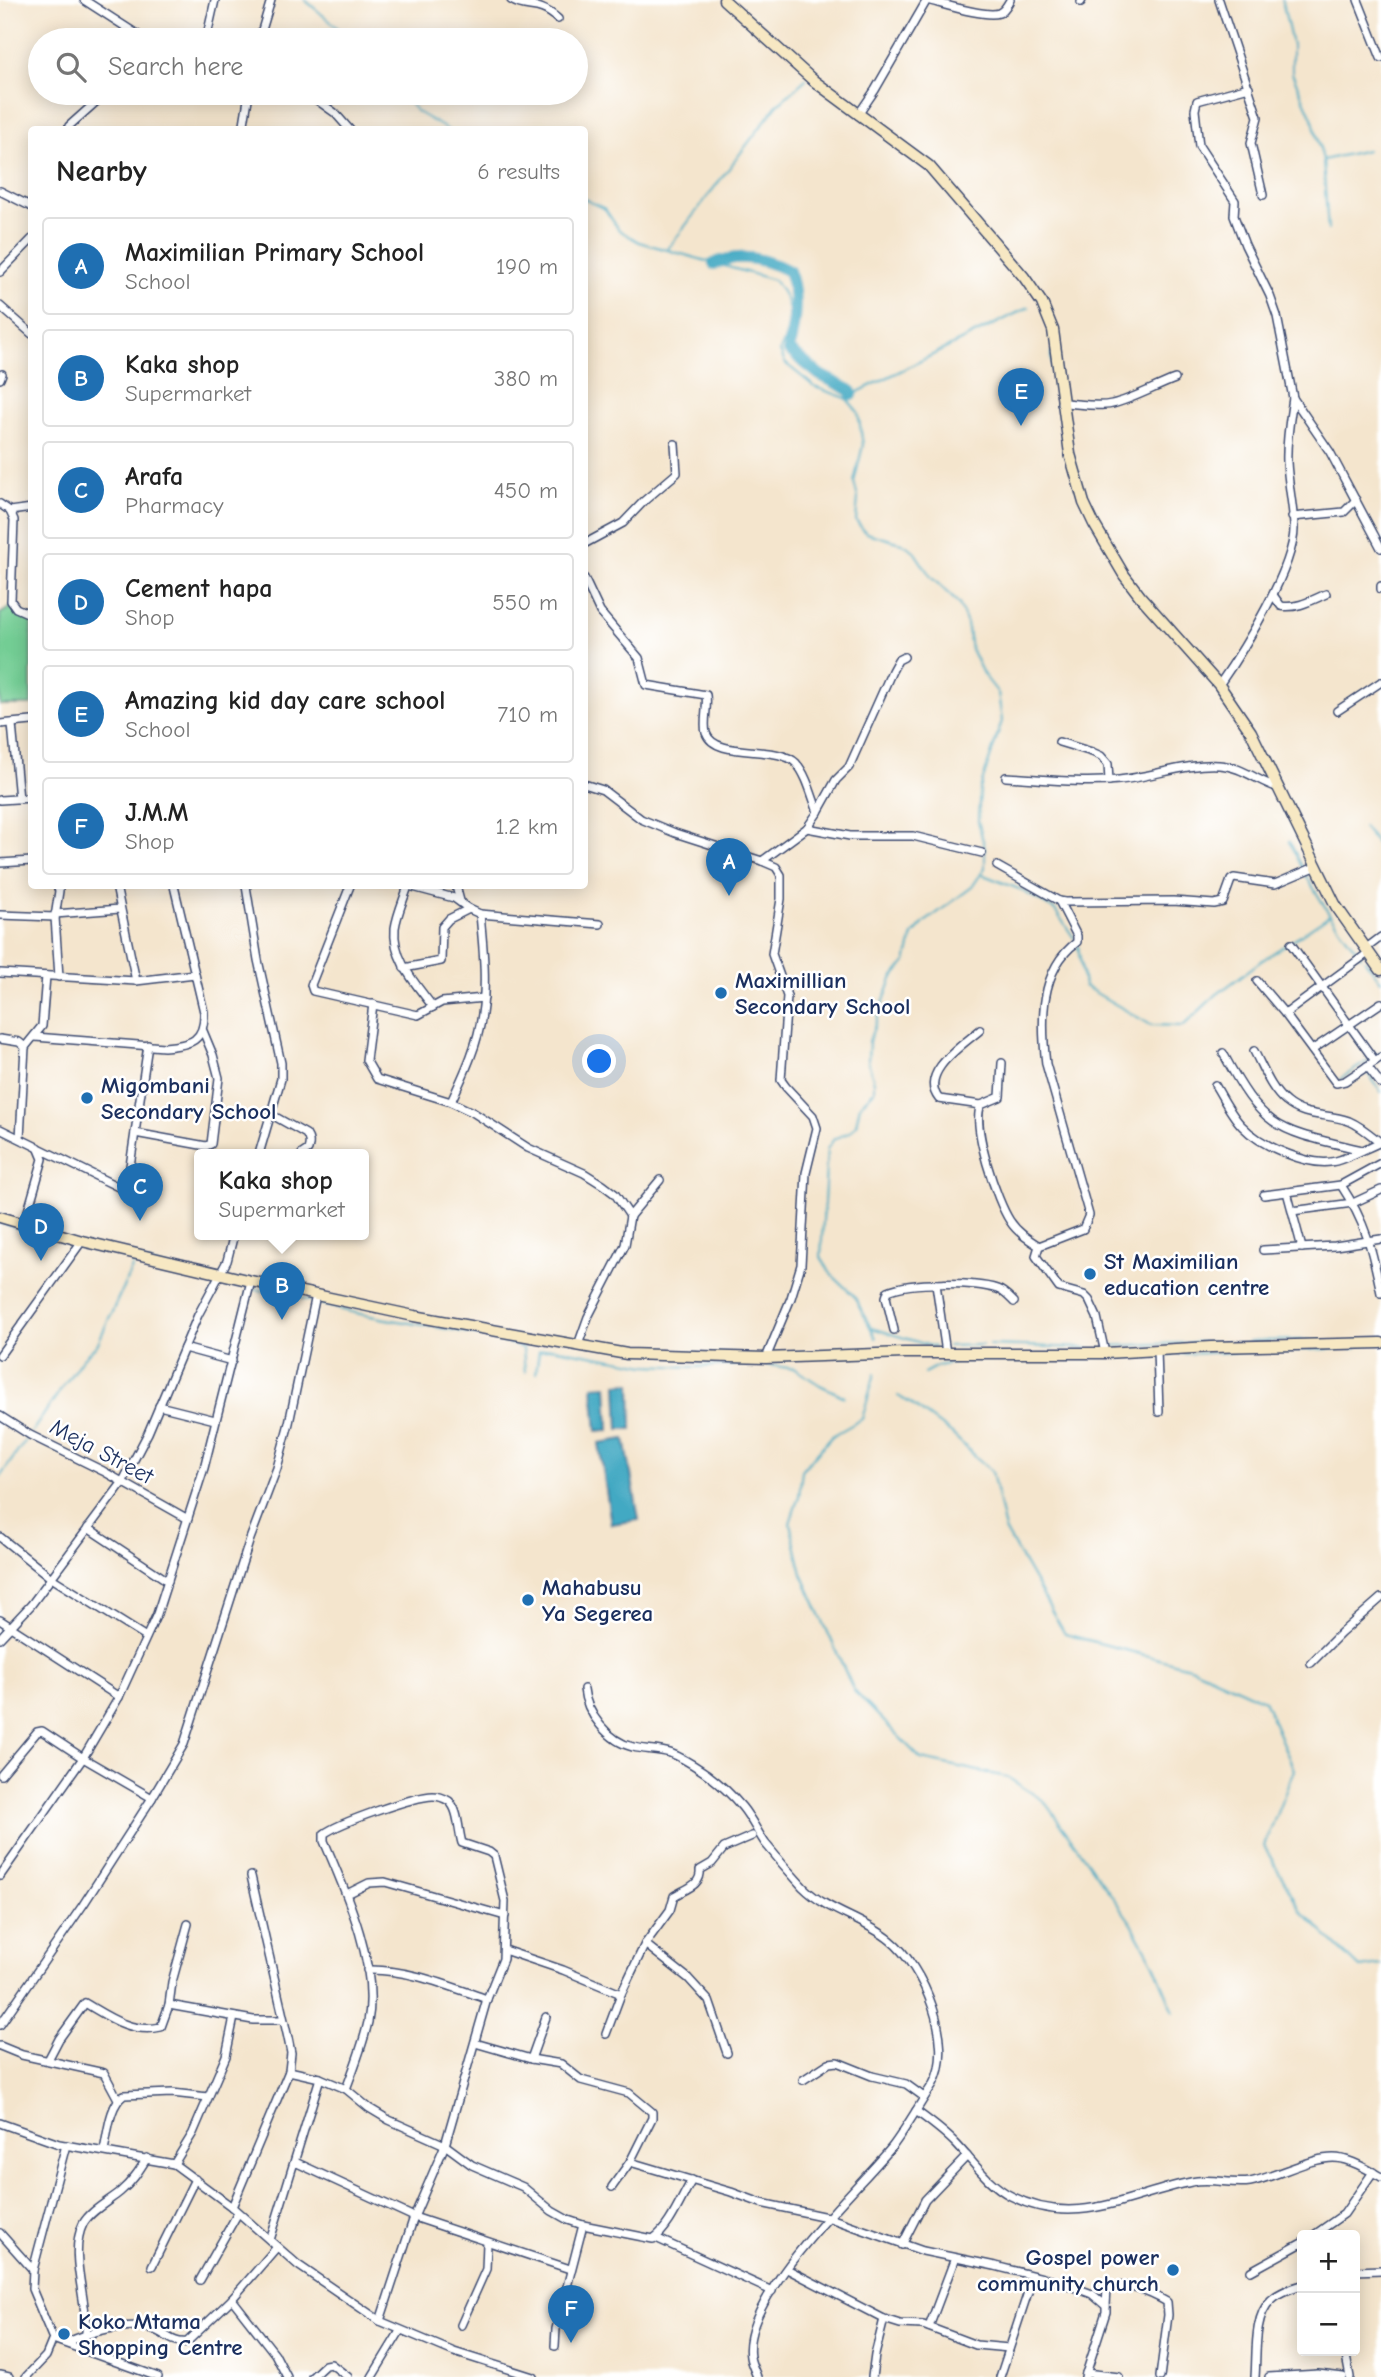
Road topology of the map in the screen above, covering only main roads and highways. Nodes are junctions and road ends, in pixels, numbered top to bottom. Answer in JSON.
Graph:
{"nodes":[{"id":1,"x":724,"y":0,"type":"edge"},
{"id":2,"x":1381,"y":970,"type":"edge"},
{"id":3,"x":0,"y":1217,"type":"edge"},
{"id":4,"x":1381,"y":1343,"type":"edge"}],
"edges":[{"from":1,"to":2,"type":"main road"},
{"from":3,"to":4,"type":"main road"}]}
